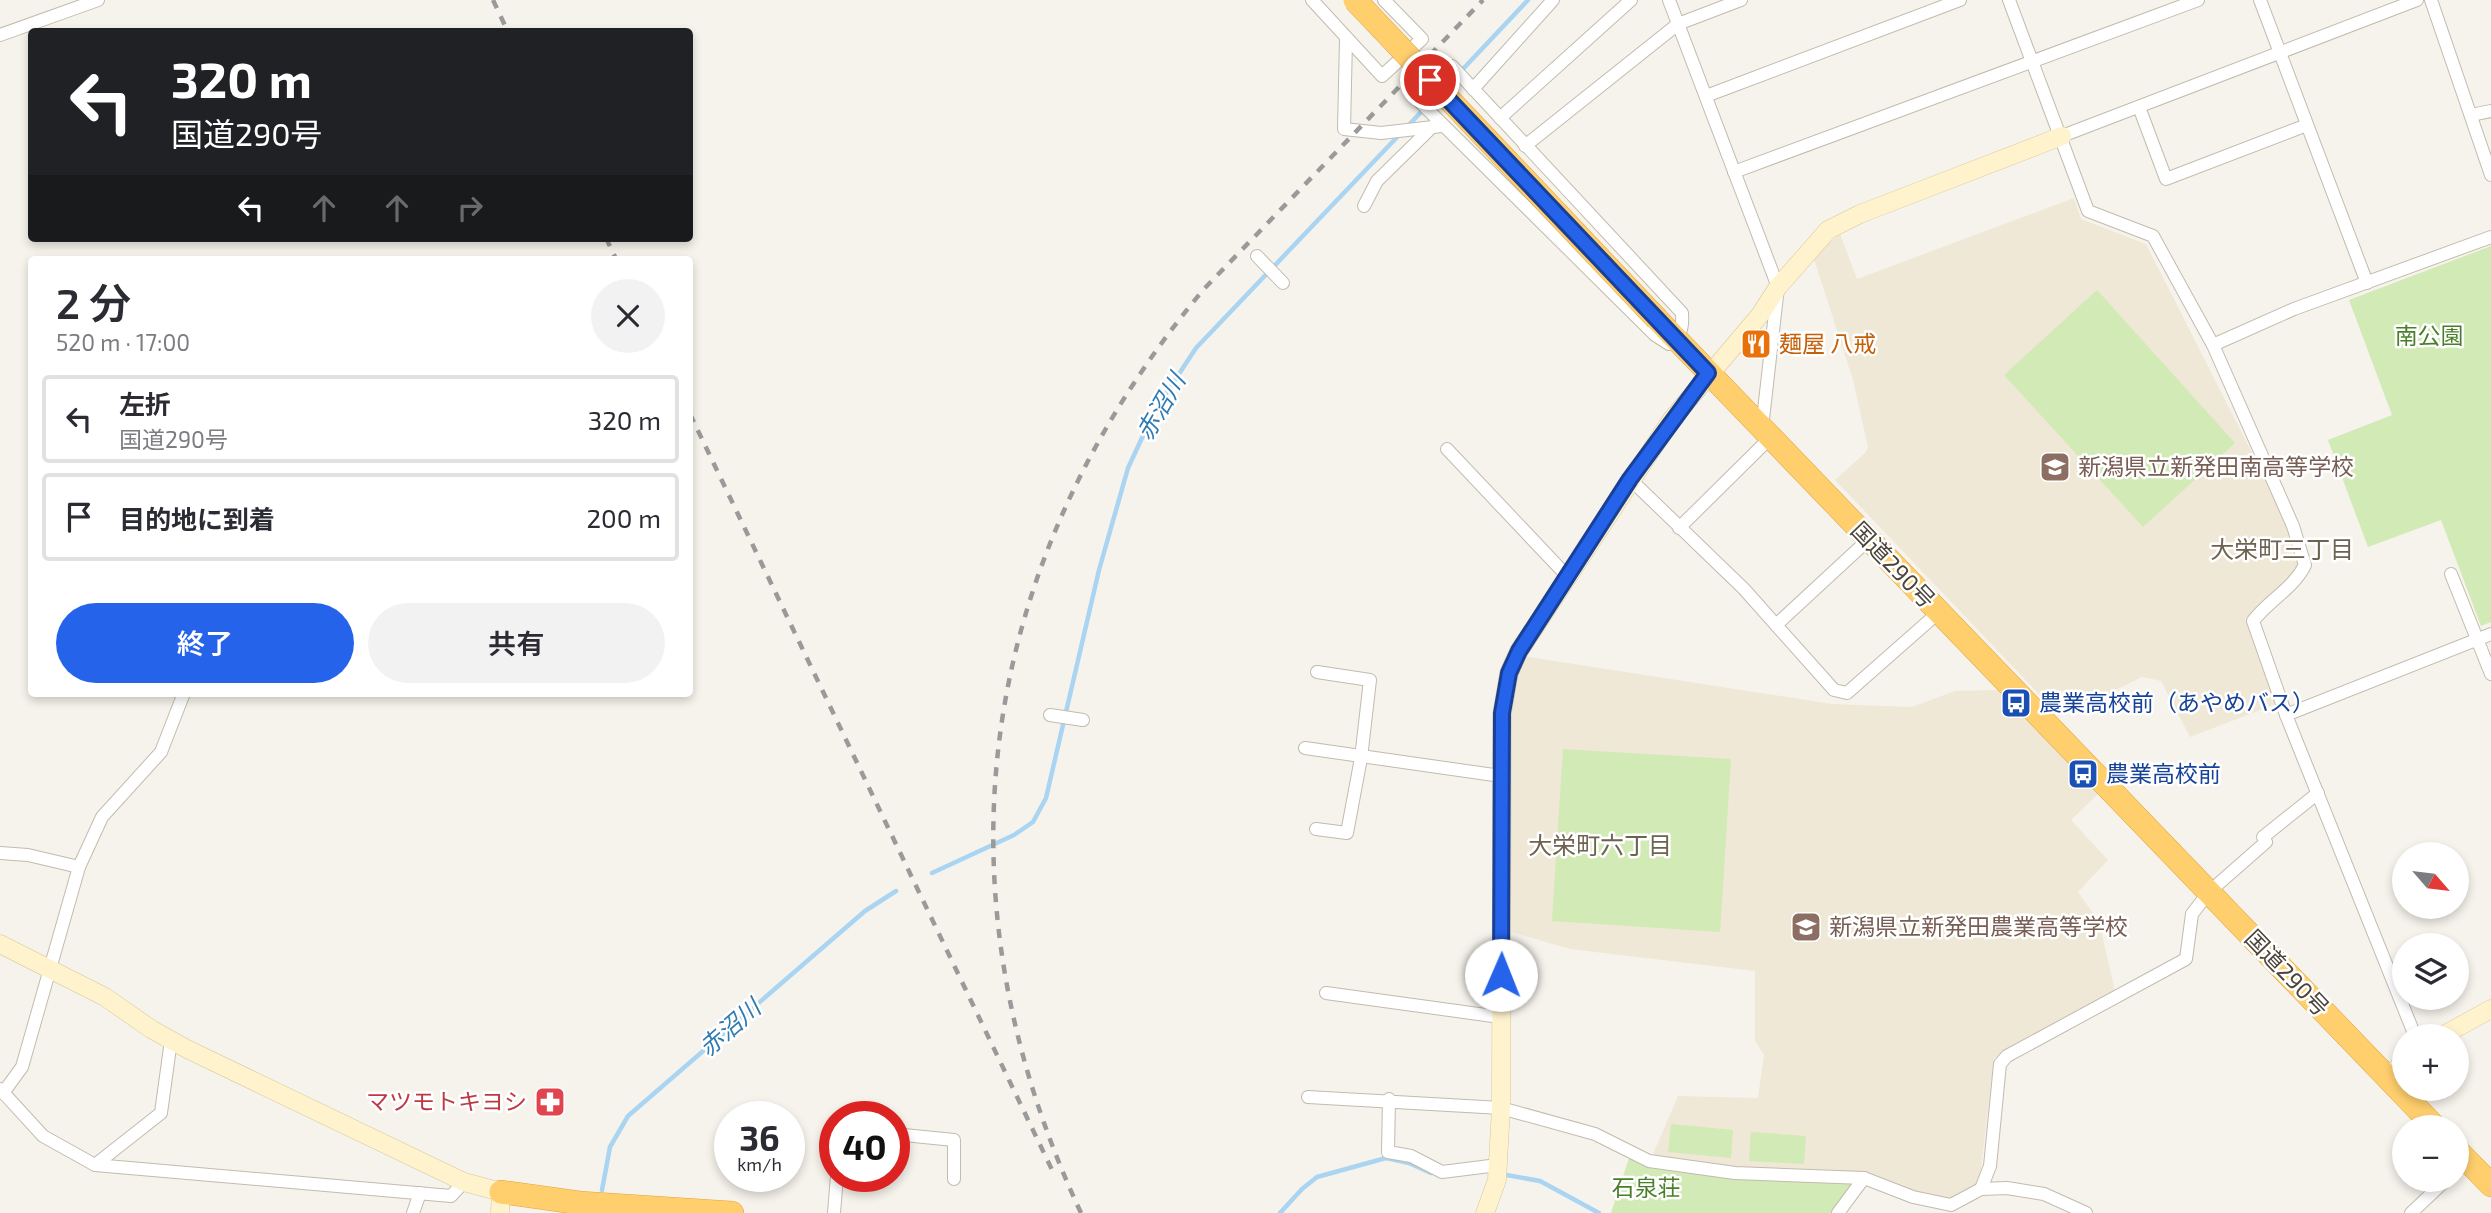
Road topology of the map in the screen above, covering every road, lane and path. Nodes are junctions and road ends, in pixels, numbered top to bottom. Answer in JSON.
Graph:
{"nodes":[{"id":1,"x":98,"y":0,"type":"edge"},
{"id":2,"x":1312,"y":0,"type":"edge"},
{"id":3,"x":1355,"y":0,"type":"edge"},
{"id":4,"x":1384,"y":0,"type":"edge"},
{"id":5,"x":1553,"y":0,"type":"edge"},
{"id":6,"x":1631,"y":0,"type":"edge"},
{"id":7,"x":1670,"y":0,"type":"edge"},
{"id":8,"x":1741,"y":0,"type":"edge"},
{"id":9,"x":1960,"y":0,"type":"edge"},
{"id":10,"x":2009,"y":0,"type":"edge"},
{"id":11,"x":2198,"y":0,"type":"edge"},
{"id":12,"x":2260,"y":0,"type":"edge"},
{"id":13,"x":2417,"y":0,"type":"edge"},
{"id":14,"x":2431,"y":0,"type":"edge"},
{"id":15,"x":1678,"y":24,"type":"junction"},
{"id":16,"x":0,"y":35,"type":"edge"},
{"id":17,"x":1346,"y":39,"type":"junction"},
{"id":18,"x":2279,"y":53,"type":"junction"},
{"id":19,"x":2032,"y":60,"type":"junction"},
{"id":20,"x":1473,"y":89,"type":"junction"},
{"id":21,"x":1706,"y":96,"type":"junction"},
{"id":22,"x":2139,"y":107,"type":"junction"},
{"id":23,"x":2491,"y":111,"type":"edge"},
{"id":24,"x":2471,"y":115,"type":"junction"},
{"id":25,"x":1500,"y":118,"type":"junction"},
{"id":26,"x":2307,"y":125,"type":"junction"},
{"id":27,"x":1437,"y":126,"type":"junction"},
{"id":28,"x":2062,"y":136,"type":"junction"},
{"id":29,"x":1525,"y":146,"type":"junction"},
{"id":30,"x":1734,"y":173,"type":"junction"},
{"id":31,"x":2491,"y":175,"type":"edge"},
{"id":32,"x":1364,"y":206,"type":"dead end"},
{"id":33,"x":2491,"y":237,"type":"edge"},
{"id":34,"x":1257,"y":256,"type":"dead end"},
{"id":35,"x":1283,"y":283,"type":"dead end"},
{"id":36,"x":2367,"y":283,"type":"junction"},
{"id":37,"x":1778,"y":287,"type":"junction"},
{"id":38,"x":1677,"y":339,"type":"junction"},
{"id":39,"x":2213,"y":345,"type":"junction"},
{"id":40,"x":1708,"y":373,"type":"junction"},
{"id":41,"x":1767,"y":433,"type":"junction"},
{"id":42,"x":1447,"y":449,"type":"dead end"},
{"id":43,"x":1630,"y":479,"type":"junction"},
{"id":44,"x":1679,"y":528,"type":"junction"},
{"id":45,"x":1868,"y":540,"type":"junction"},
{"id":46,"x":2451,"y":574,"type":"dead end"},
{"id":47,"x":1568,"y":577,"type":"junction"},
{"id":48,"x":1940,"y":612,"type":"junction"},
{"id":49,"x":1776,"y":625,"type":"junction"},
{"id":50,"x":2491,"y":634,"type":"edge"},
{"id":51,"x":2478,"y":639,"type":"junction"},
{"id":52,"x":1317,"y":672,"type":"dead end"},
{"id":53,"x":2491,"y":674,"type":"edge"},
{"id":54,"x":182,"y":697,"type":"edge"},
{"id":55,"x":1050,"y":715,"type":"dead end"},
{"id":56,"x":2286,"y":715,"type":"junction"},
{"id":57,"x":1083,"y":720,"type":"dead end"},
{"id":58,"x":1305,"y":748,"type":"dead end"},
{"id":59,"x":1361,"y":758,"type":"junction"},
{"id":60,"x":1501,"y":776,"type":"junction"},
{"id":61,"x":2318,"y":793,"type":"junction"},
{"id":62,"x":1316,"y":829,"type":"dead end"},
{"id":63,"x":0,"y":853,"type":"edge"},
{"id":64,"x":79,"y":867,"type":"junction"},
{"id":65,"x":2209,"y":892,"type":"junction"},
{"id":66,"x":0,"y":944,"type":"edge"},
{"id":67,"x":50,"y":969,"type":"junction"},
{"id":68,"x":1326,"y":993,"type":"dead end"},
{"id":69,"x":2491,"y":1009,"type":"edge"},
{"id":70,"x":1500,"y":1017,"type":"junction"},
{"id":71,"x":2410,"y":1024,"type":"edge"},
{"id":72,"x":2464,"y":1024,"type":"edge"},
{"id":73,"x":171,"y":1040,"type":"junction"},
{"id":74,"x":2392,"y":1073,"type":"edge"},
{"id":75,"x":2387,"y":1077,"type":"junction"},
{"id":76,"x":2,"y":1091,"type":"edge"},
{"id":77,"x":1308,"y":1097,"type":"dead end"},
{"id":78,"x":1390,"y":1100,"type":"junction"},
{"id":79,"x":1501,"y":1108,"type":"junction"},
{"id":80,"x":2423,"y":1115,"type":"edge"},
{"id":81,"x":910,"y":1136,"type":"edge"},
{"id":82,"x":95,"y":1165,"type":"junction"},
{"id":83,"x":2469,"y":1167,"type":"edge"},
{"id":84,"x":1498,"y":1173,"type":"junction"},
{"id":85,"x":1864,"y":1178,"type":"junction"},
{"id":86,"x":954,"y":1179,"type":"dead end"},
{"id":87,"x":464,"y":1182,"type":"junction"},
{"id":88,"x":2491,"y":1185,"type":"edge"},
{"id":89,"x":1982,"y":1189,"type":"junction"},
{"id":90,"x":836,"y":1192,"type":"edge"},
{"id":91,"x":2433,"y":1192,"type":"edge"},
{"id":92,"x":420,"y":1193,"type":"junction"},
{"id":93,"x":500,"y":1203,"type":"edge"},
{"id":94,"x":703,"y":1212,"type":"edge"},
{"id":95,"x":413,"y":1213,"type":"edge"},
{"id":96,"x":732,"y":1213,"type":"edge"},
{"id":97,"x":834,"y":1213,"type":"edge"},
{"id":98,"x":1485,"y":1213,"type":"edge"},
{"id":99,"x":1838,"y":1213,"type":"edge"},
{"id":100,"x":2086,"y":1213,"type":"edge"},
{"id":101,"x":2411,"y":1213,"type":"edge"}],
"edges":[{"from":1,"to":16,"type":"street"},
{"from":2,"to":17,"type":"street"},
{"from":3,"to":38,"type":"highway","name":"国道290号","bridge":true},
{"from":4,"to":17,"type":"street"},
{"from":5,"to":20,"type":"street"},
{"from":6,"to":25,"type":"street"},
{"from":7,"to":15,"type":"street"},
{"from":8,"to":15,"type":"street"},
{"from":9,"to":21,"type":"street"},
{"from":10,"to":19,"type":"street"},
{"from":11,"to":19,"type":"street"},
{"from":12,"to":18,"type":"street"},
{"from":13,"to":18,"type":"street"},
{"from":14,"to":24,"type":"street"},
{"from":15,"to":21,"type":"street"},
{"from":15,"to":29,"type":"street"},
{"from":17,"to":27,"type":"street"},
{"from":18,"to":22,"type":"street"},
{"from":18,"to":26,"type":"street"},
{"from":19,"to":28,"type":"street"},
{"from":19,"to":30,"type":"street"},
{"from":20,"to":25,"type":"street"},
{"from":20,"to":27,"type":"street"},
{"from":21,"to":30,"type":"street"},
{"from":22,"to":26,"type":"street"},
{"from":22,"to":28,"type":"street"},
{"from":23,"to":24,"type":"street"},
{"from":24,"to":31,"type":"street"},
{"from":25,"to":29,"type":"street"},
{"from":26,"to":36,"type":"street"},
{"from":27,"to":32,"type":"street"},
{"from":27,"to":38,"type":"street"},
{"from":28,"to":37,"type":"street"},
{"from":28,"to":39,"type":"street"},
{"from":29,"to":38,"type":"street"},
{"from":30,"to":37,"type":"street"},
{"from":33,"to":36,"type":"street"},
{"from":34,"to":35,"type":"street"},
{"from":36,"to":39,"type":"street"},
{"from":37,"to":40,"type":"street"},
{"from":37,"to":41,"type":"street"},
{"from":38,"to":40,"type":"highway","name":"国道290号"},
{"from":39,"to":56,"type":"street"},
{"from":40,"to":41,"type":"highway","name":"国道290号"},
{"from":40,"to":43,"type":"street"},
{"from":41,"to":44,"type":"street"},
{"from":41,"to":45,"type":"highway","name":"国道290号"},
{"from":42,"to":47,"type":"street"},
{"from":43,"to":44,"type":"street"},
{"from":43,"to":47,"type":"street"},
{"from":44,"to":49,"type":"street"},
{"from":45,"to":48,"type":"highway","name":"国道290号"},
{"from":45,"to":49,"type":"street"},
{"from":46,"to":51,"type":"street"},
{"from":47,"to":60,"type":"street"},
{"from":48,"to":49,"type":"street"},
{"from":48,"to":65,"type":"highway","name":"国道290号"},
{"from":50,"to":51,"type":"street"},
{"from":51,"to":53,"type":"street"},
{"from":51,"to":56,"type":"street"},
{"from":52,"to":59,"type":"street"},
{"from":54,"to":64,"type":"street"},
{"from":55,"to":57,"type":"street"},
{"from":56,"to":61,"type":"street"},
{"from":58,"to":59,"type":"street"},
{"from":59,"to":60,"type":"street"},
{"from":59,"to":62,"type":"street"},
{"from":60,"to":70,"type":"street"},
{"from":61,"to":65,"type":"street"},
{"from":61,"to":71,"type":"street"},
{"from":63,"to":64,"type":"street"},
{"from":64,"to":67,"type":"street"},
{"from":65,"to":75,"type":"highway","name":"国道290号"},
{"from":65,"to":89,"type":"street"},
{"from":66,"to":67,"type":"street"},
{"from":67,"to":73,"type":"street"},
{"from":67,"to":76,"type":"street"},
{"from":68,"to":70,"type":"street"},
{"from":69,"to":72,"type":"street"},
{"from":70,"to":79,"type":"street"},
{"from":73,"to":82,"type":"street"},
{"from":73,"to":87,"type":"street"},
{"from":74,"to":75,"type":"street"},
{"from":75,"to":80,"type":"highway","name":"国道290号"},
{"from":76,"to":82,"type":"street"},
{"from":77,"to":78,"type":"street"},
{"from":78,"to":79,"type":"street"},
{"from":78,"to":84,"type":"street"},
{"from":79,"to":84,"type":"street"},
{"from":79,"to":85,"type":"street"},
{"from":81,"to":86,"type":"street"},
{"from":82,"to":92,"type":"street"},
{"from":83,"to":88,"type":"highway"},
{"from":84,"to":98,"type":"street"},
{"from":85,"to":89,"type":"street"},
{"from":85,"to":99,"type":"street"},
{"from":87,"to":92,"type":"street"},
{"from":87,"to":93,"type":"street"},
{"from":89,"to":100,"type":"street"},
{"from":90,"to":97,"type":"street"},
{"from":91,"to":101,"type":"street"},
{"from":92,"to":95,"type":"street"},
{"from":93,"to":94,"type":"highway"},
{"from":94,"to":96,"type":"highway"}]}
